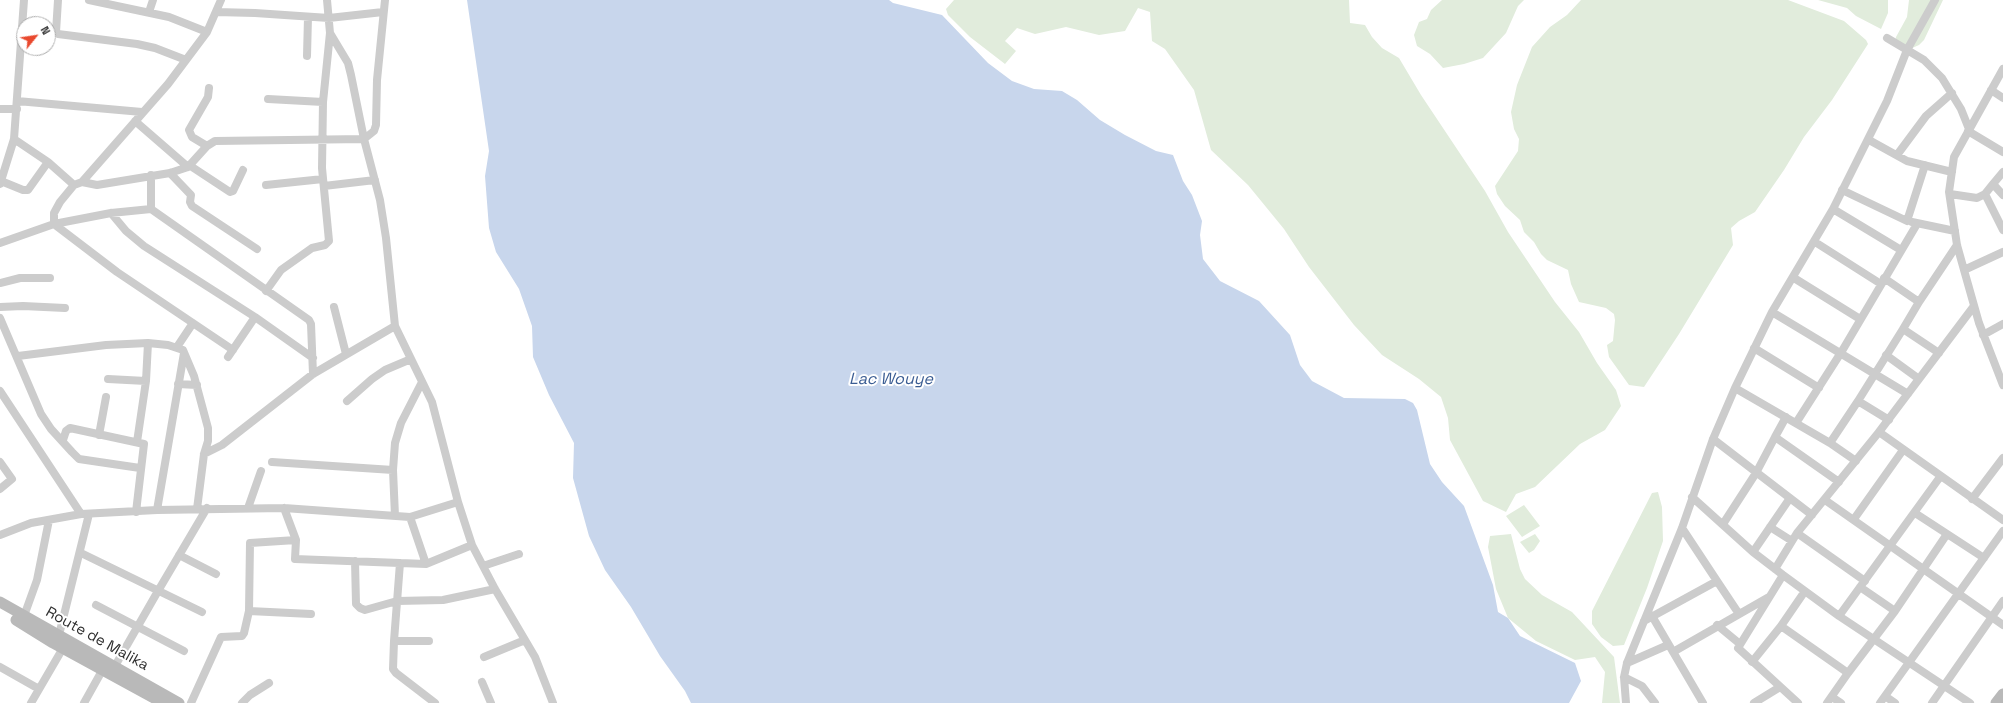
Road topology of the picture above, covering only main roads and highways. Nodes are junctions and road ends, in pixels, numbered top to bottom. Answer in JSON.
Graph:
{"nodes":[{"id":1,"x":0,"y":602,"type":"edge"},
{"id":2,"x":0,"y":611,"type":"edge"},
{"id":3,"x":2003,"y":694,"type":"edge"},
{"id":4,"x":163,"y":703,"type":"edge"},
{"id":5,"x":179,"y":703,"type":"edge"},
{"id":6,"x":1996,"y":703,"type":"edge"}],
"edges":[{"from":1,"to":5,"type":"main road","name":"Route de Malika"},
{"from":2,"to":4,"type":"main road","name":"Route de Malika"},
{"from":3,"to":6,"type":"main road"}]}
